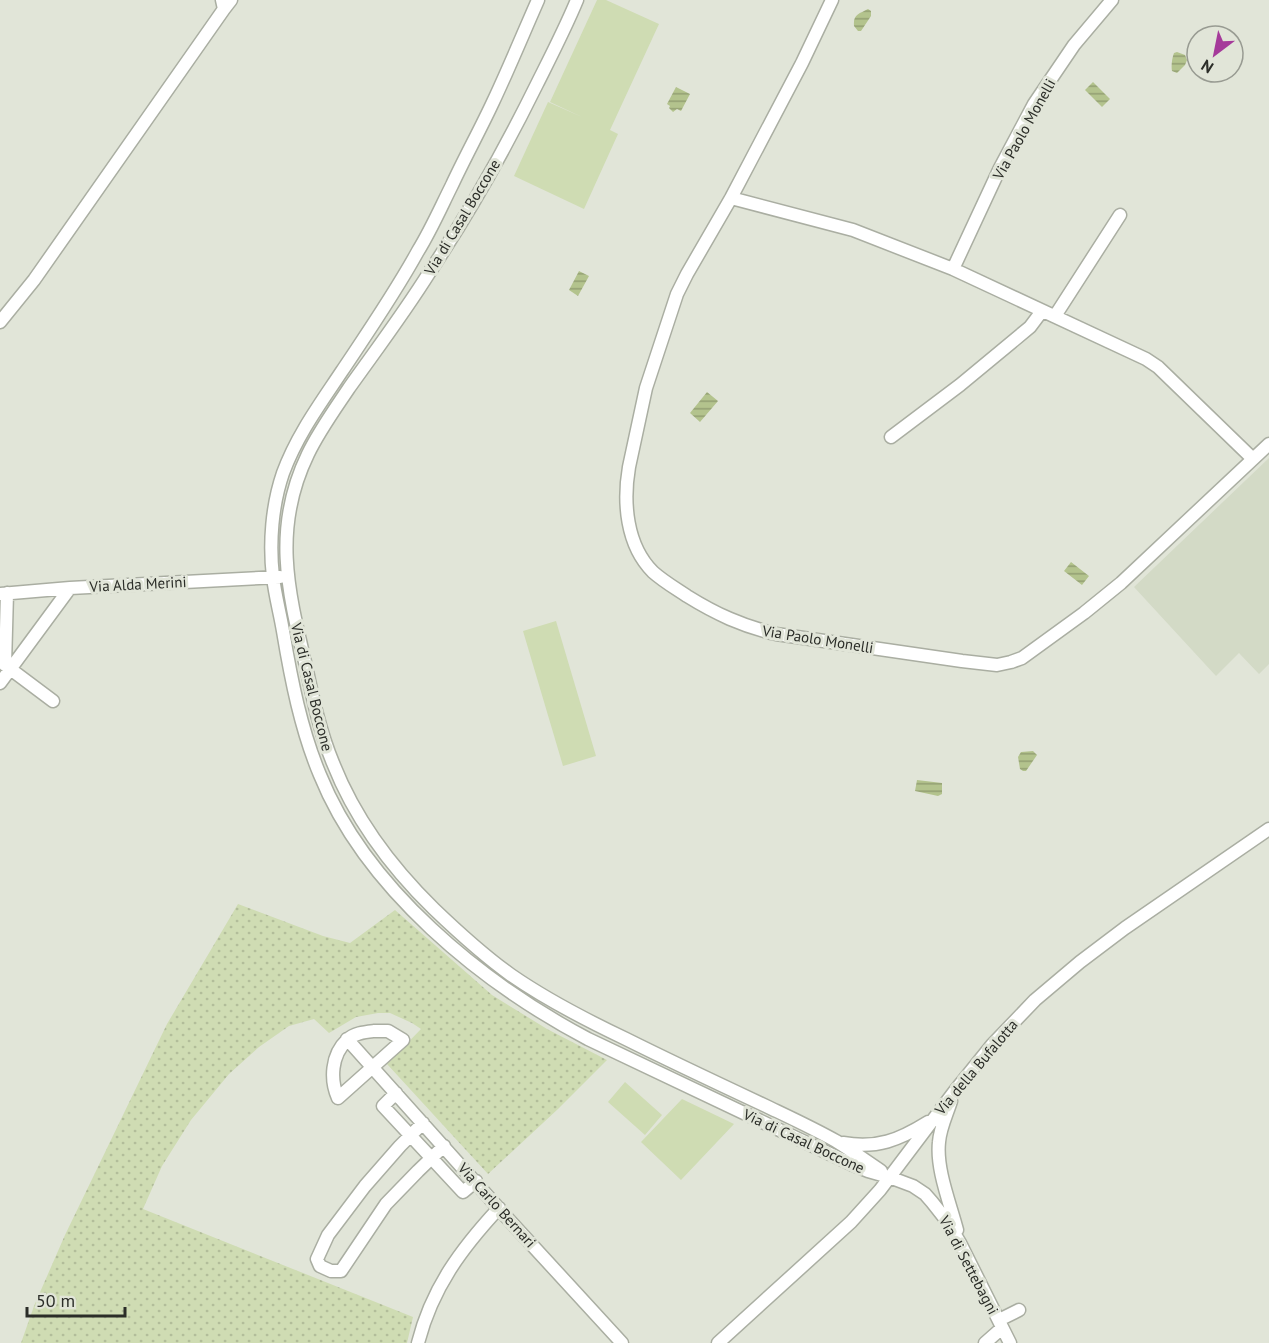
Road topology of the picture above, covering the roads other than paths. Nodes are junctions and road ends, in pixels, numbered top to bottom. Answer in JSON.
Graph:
{"nodes":[{"id":1,"x":538,"y":0,"type":"edge"},
{"id":2,"x":577,"y":0,"type":"edge"},
{"id":3,"x":832,"y":0,"type":"edge"},
{"id":4,"x":1112,"y":0,"type":"edge"},
{"id":5,"x":226,"y":3,"type":"edge"},
{"id":6,"x":731,"y":198,"type":"junction"},
{"id":7,"x":1120,"y":215,"type":"dead end"},
{"id":8,"x":953,"y":269,"type":"junction"},
{"id":9,"x":1042,"y":311,"type":"junction"},
{"id":10,"x":1055,"y":316,"type":"junction"},
{"id":11,"x":0,"y":322,"type":"edge"},
{"id":12,"x":891,"y":437,"type":"dead end"},
{"id":13,"x":1269,"y":444,"type":"edge"},
{"id":14,"x":1253,"y":459,"type":"junction"},
{"id":15,"x":287,"y":577,"type":"junction"},
{"id":16,"x":273,"y":578,"type":"junction"},
{"id":17,"x":70,"y":588,"type":"junction"},
{"id":18,"x":4,"y":593,"type":"edge"},
{"id":19,"x":11,"y":669,"type":"junction"},
{"id":20,"x":0,"y":683,"type":"edge"},
{"id":21,"x":53,"y":700,"type":"dead end"},
{"id":22,"x":1269,"y":829,"type":"edge"},
{"id":23,"x":348,"y":1039,"type":"junction"},
{"id":24,"x":373,"y":1067,"type":"junction"},
{"id":25,"x":954,"y":1092,"type":"junction"},
{"id":26,"x":396,"y":1093,"type":"junction"},
{"id":27,"x":934,"y":1118,"type":"junction"},
{"id":28,"x":423,"y":1123,"type":"junction"},
{"id":29,"x":410,"y":1136,"type":"junction"},
{"id":30,"x":838,"y":1142,"type":"junction"},
{"id":31,"x":444,"y":1146,"type":"junction"},
{"id":32,"x":430,"y":1158,"type":"junction"},
{"id":33,"x":889,"y":1177,"type":"junction"},
{"id":34,"x":476,"y":1181,"type":"junction"},
{"id":35,"x":499,"y":1208,"type":"junction"},
{"id":36,"x":960,"y":1243,"type":"junction"},
{"id":37,"x":1018,"y":1310,"type":"dead end"},
{"id":38,"x":1000,"y":1324,"type":"junction"},
{"id":39,"x":418,"y":1343,"type":"edge"},
{"id":40,"x":622,"y":1343,"type":"edge"},
{"id":41,"x":718,"y":1343,"type":"edge"},
{"id":42,"x":986,"y":1343,"type":"edge"},
{"id":43,"x":1010,"y":1343,"type":"edge"}],
"edges":[{"from":1,"to":16,"type":"street","name":"Via di Casal Boccone"},
{"from":2,"to":15,"type":"street","name":"Via di Casal Boccone"},
{"from":3,"to":6,"type":"street","name":"Via Paolo Monelli"},
{"from":4,"to":8,"type":"street","name":"Via Paolo Monelli"},
{"from":5,"to":11,"type":"street"},
{"from":6,"to":8,"type":"street"},
{"from":6,"to":14,"type":"street","name":"Via Paolo Monelli"},
{"from":7,"to":10,"type":"street"},
{"from":8,"to":9,"type":"street"},
{"from":9,"to":10,"type":"street"},
{"from":9,"to":12,"type":"street"},
{"from":10,"to":14,"type":"street"},
{"from":13,"to":14,"type":"street","name":"Via Paolo Monelli"},
{"from":15,"to":16,"type":"street","name":"Via Alda Merini"},
{"from":15,"to":30,"type":"street","name":"Via di Casal Boccone"},
{"from":16,"to":17,"type":"street","name":"Via Alda Merini"},
{"from":16,"to":33,"type":"street","name":"Via di Casal Boccone"},
{"from":17,"to":18,"type":"street"},
{"from":17,"to":19,"type":"street","name":"Via Alda Merini"},
{"from":18,"to":19,"type":"street"},
{"from":19,"to":20,"type":"street","name":"Via Alda Merini"},
{"from":19,"to":21,"type":"street"},
{"from":22,"to":25,"type":"street","name":"Via della Bufalotta"},
{"from":23,"to":24,"type":"street","name":"Via Carlo Bernari"},
{"from":23,"to":24,"type":"street"},
{"from":23,"to":24,"type":"street"},
{"from":24,"to":26,"type":"street","name":"Via Carlo Bernari"},
{"from":25,"to":27,"type":"street","name":"Via della Bufalotta"},
{"from":25,"to":36,"type":"street"},
{"from":26,"to":28,"type":"street","name":"Via Carlo Bernari"},
{"from":26,"to":29,"type":"street"},
{"from":27,"to":30,"type":"street"},
{"from":27,"to":33,"type":"street","name":"Via della Bufalotta"},
{"from":28,"to":29,"type":"street"},
{"from":28,"to":31,"type":"street","name":"Via Carlo Bernari"},
{"from":29,"to":32,"type":"street"},
{"from":29,"to":32,"type":"street"},
{"from":30,"to":33,"type":"street","name":"Via di Casal Boccone"},
{"from":31,"to":32,"type":"street"},
{"from":31,"to":34,"type":"street","name":"Via Carlo Bernari"},
{"from":32,"to":34,"type":"street"},
{"from":33,"to":36,"type":"street","name":"Via di Settebagni"},
{"from":33,"to":41,"type":"street","name":"Via della Bufalotta"},
{"from":34,"to":35,"type":"street","name":"Via Carlo Bernari"},
{"from":35,"to":39,"type":"street"},
{"from":35,"to":40,"type":"street","name":"Via Carlo Bernari"},
{"from":36,"to":38,"type":"street","name":"Via di Settebagni"},
{"from":37,"to":38,"type":"street"},
{"from":38,"to":42,"type":"street"},
{"from":38,"to":43,"type":"street","name":"Via di Settebagni"}]}
